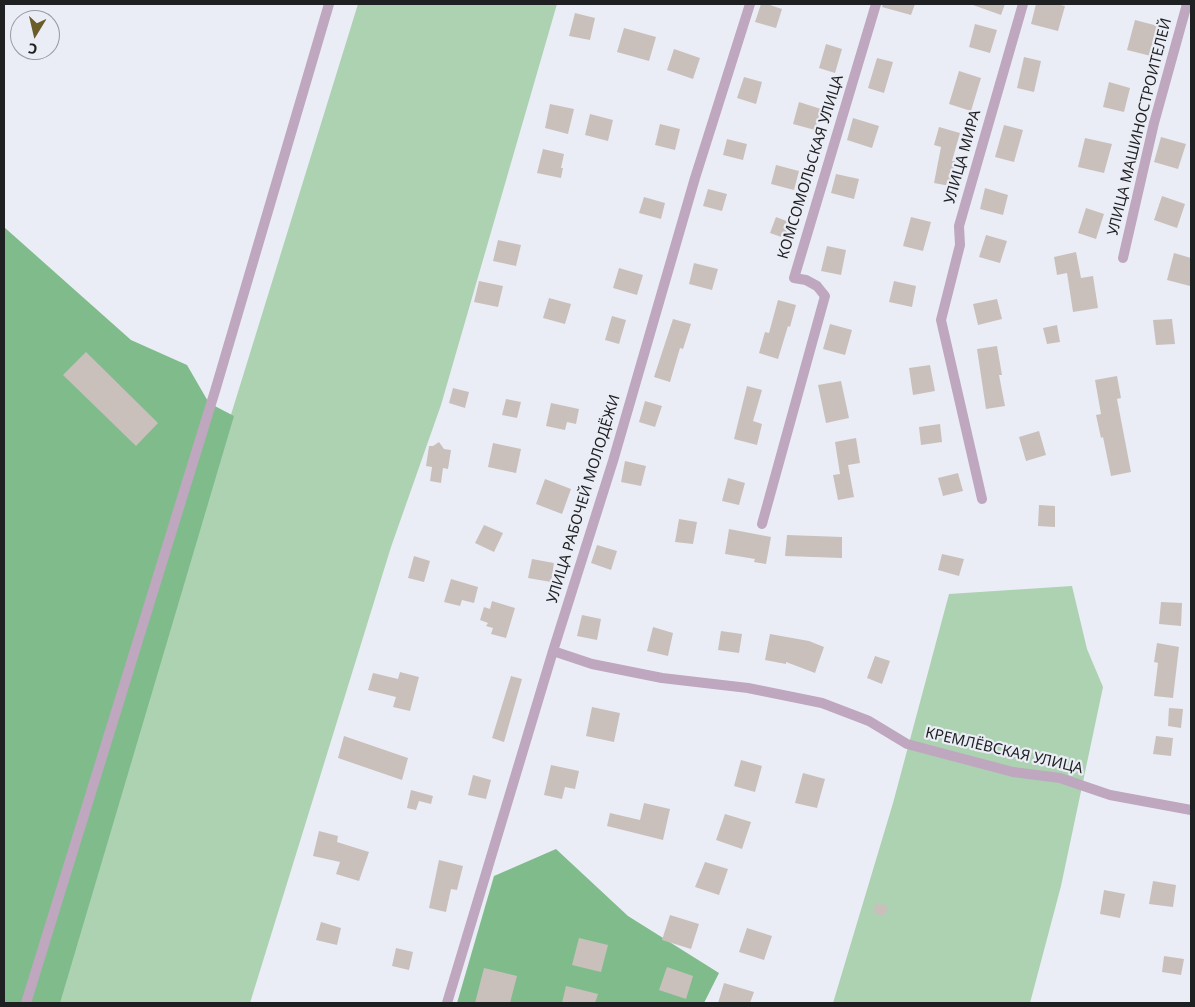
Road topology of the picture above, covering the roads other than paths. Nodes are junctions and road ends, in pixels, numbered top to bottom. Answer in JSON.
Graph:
{"nodes":[{"id":1,"x":329,"y":4,"type":"edge"},
{"id":2,"x":750,"y":4,"type":"edge"},
{"id":3,"x":876,"y":4,"type":"edge"},
{"id":4,"x":1023,"y":4,"type":"edge"},
{"id":5,"x":1187,"y":4,"type":"edge"},
{"id":6,"x":1123,"y":258,"type":"dead end"},
{"id":7,"x":982,"y":499,"type":"dead end"},
{"id":8,"x":762,"y":524,"type":"dead end"},
{"id":9,"x":553,"y":651,"type":"junction"},
{"id":10,"x":1191,"y":810,"type":"edge"},
{"id":11,"x":26,"y":1003,"type":"edge"},
{"id":12,"x":447,"y":1003,"type":"edge"}],
"edges":[{"from":1,"to":11,"type":"street"},
{"from":2,"to":9,"type":"street","name":"УЛИЦА РАБОЧЕЙ МОЛОДЁЖИ"},
{"from":3,"to":8,"type":"street","name":"КОМСОМОЛЬСКАЯ УЛИЦА"},
{"from":4,"to":7,"type":"street","name":"УЛИЦА МИРА"},
{"from":5,"to":6,"type":"street","name":"УЛИЦА МАШИНОСТРОИТЕЛЕЙ"},
{"from":9,"to":10,"type":"street","name":"КРЕМЛЁВСКАЯ УЛИЦА"},
{"from":9,"to":12,"type":"street","name":"УЛИЦА РАБОЧЕЙ МОЛОДЁЖИ"}]}
